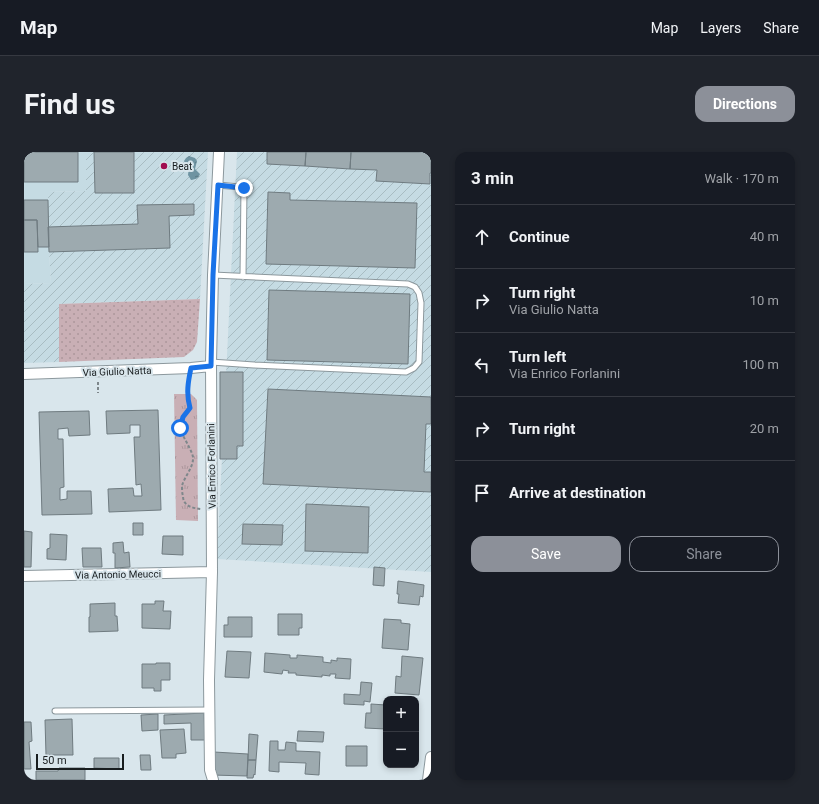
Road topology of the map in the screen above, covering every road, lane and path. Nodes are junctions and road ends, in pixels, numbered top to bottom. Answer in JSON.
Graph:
{"nodes":[{"id":1,"x":219,"y":152,"type":"edge"},
{"id":2,"x":218,"y":185,"type":"junction"},
{"id":3,"x":244,"y":188,"type":"junction"},
{"id":4,"x":250,"y":188,"type":"dead end"},
{"id":5,"x":213,"y":275,"type":"junction"},
{"id":6,"x":243,"y":277,"type":"junction"},
{"id":7,"x":211,"y":364,"type":"junction"},
{"id":8,"x":191,"y":368,"type":"junction"},
{"id":9,"x":24,"y":374,"type":"edge"},
{"id":10,"x":212,"y":512,"type":"junction"},
{"id":11,"x":212,"y":572,"type":"junction"},
{"id":12,"x":24,"y":576,"type":"edge"},
{"id":13,"x":210,"y":710,"type":"junction"},
{"id":14,"x":55,"y":711,"type":"dead end"},
{"id":15,"x":431,"y":757,"type":"edge"},
{"id":16,"x":212,"y":780,"type":"edge"},
{"id":17,"x":428,"y":780,"type":"edge"}],
"edges":[{"from":1,"to":2,"type":"street","name":"Via Enrico Forlanini"},
{"from":2,"to":3,"type":"lane"},
{"from":2,"to":5,"type":"street","name":"Via Enrico Forlanini"},
{"from":3,"to":4,"type":"lane"},
{"from":3,"to":6,"type":"lane"},
{"from":5,"to":6,"type":"lane"},
{"from":5,"to":7,"type":"street","name":"Via Enrico Forlanini"},
{"from":6,"to":7,"type":"lane"},
{"from":7,"to":8,"type":"street","name":"Via Giulio Natta"},
{"from":7,"to":10,"type":"street","name":"Via Enrico Forlanini"},
{"from":8,"to":9,"type":"street","name":"Via Giulio Natta"},
{"from":8,"to":10,"type":"path"},
{"from":10,"to":11,"type":"street","name":"Via Enrico Forlanini"},
{"from":11,"to":12,"type":"street","name":"Via Antonio Meucci"},
{"from":11,"to":13,"type":"street","name":"Via Enrico Forlanini"},
{"from":13,"to":14,"type":"lane"},
{"from":13,"to":16,"type":"street","name":"Via Enrico Forlanini"},
{"from":15,"to":17,"type":"street"}]}
